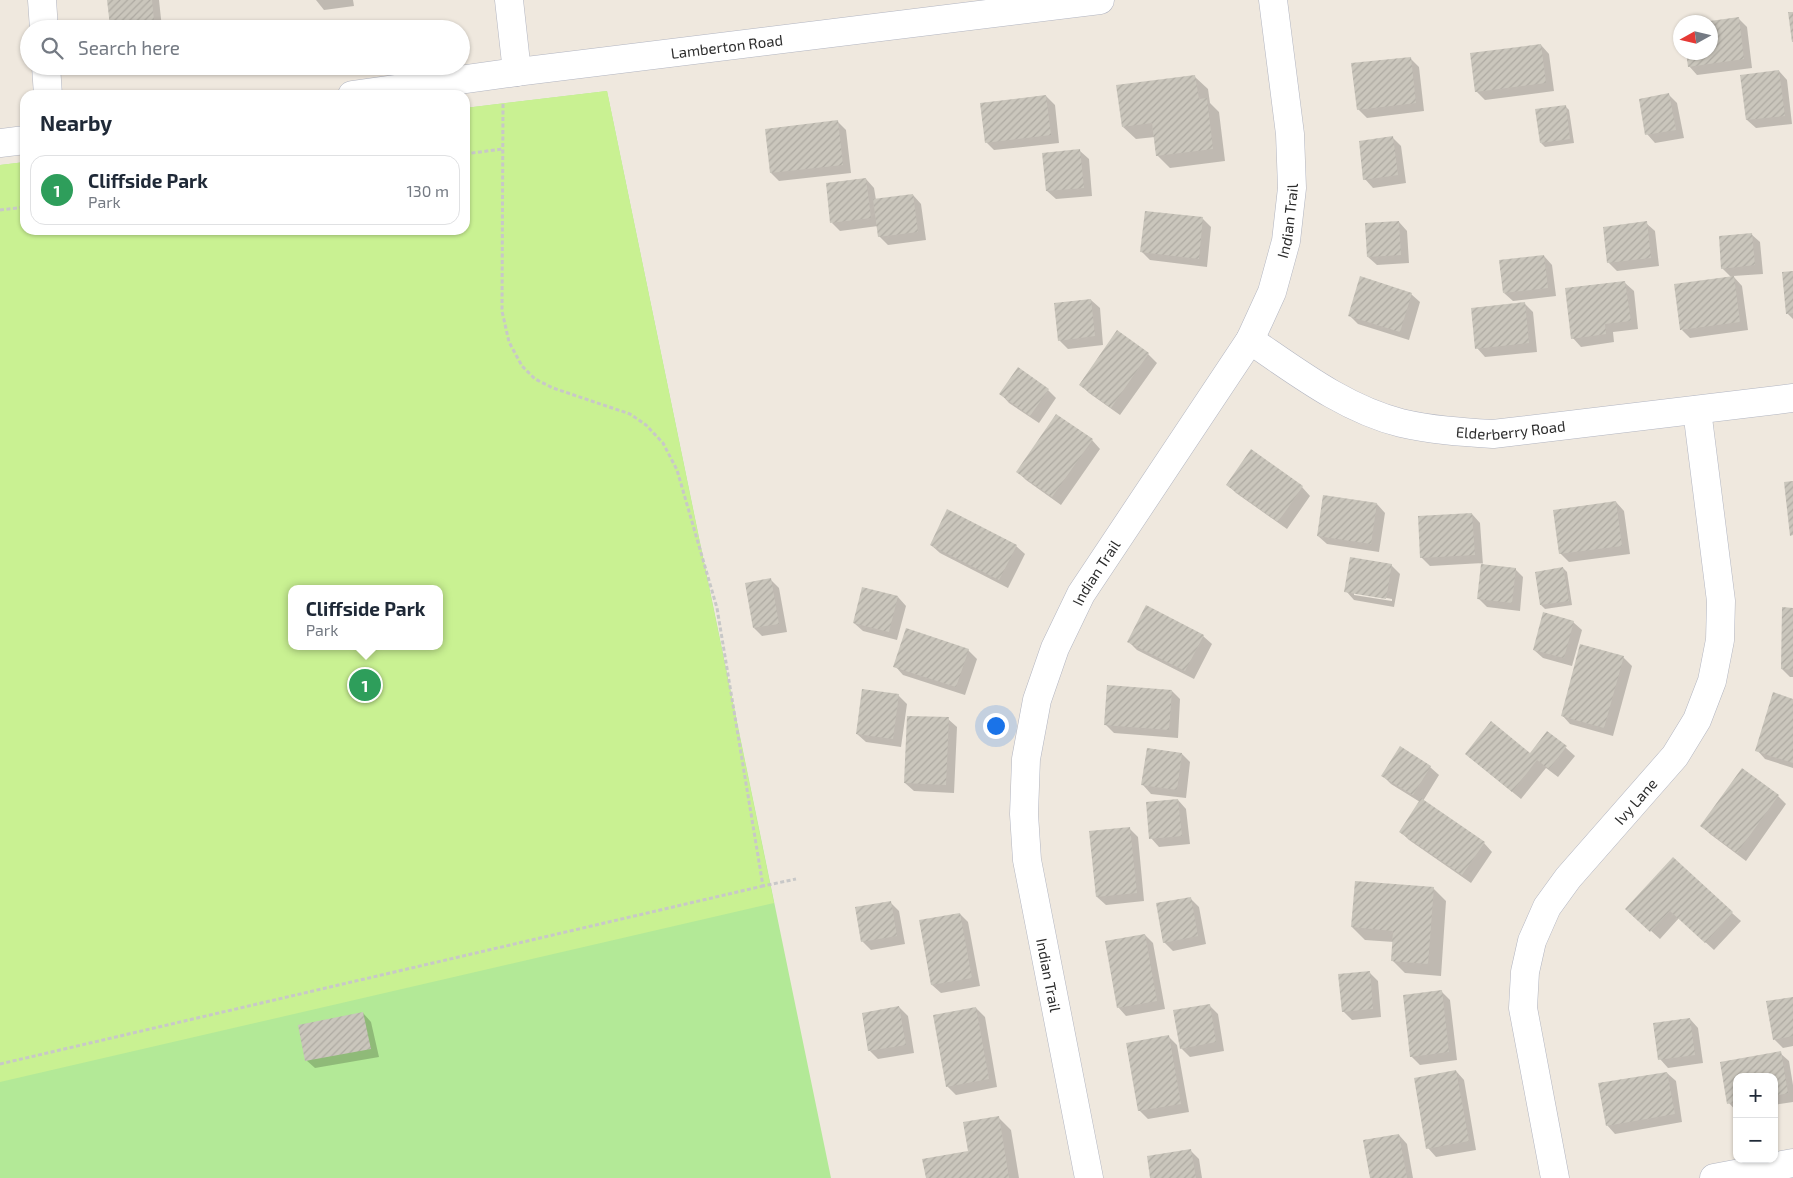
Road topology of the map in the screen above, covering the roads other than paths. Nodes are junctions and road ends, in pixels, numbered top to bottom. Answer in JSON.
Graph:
{"nodes":[{"id":1,"x":42,"y":0,"type":"edge"},
{"id":2,"x":509,"y":0,"type":"edge"},
{"id":3,"x":1100,"y":0,"type":"edge"},
{"id":4,"x":1273,"y":0,"type":"edge"},
{"id":5,"x":43,"y":20,"type":"edge"},
{"id":6,"x":510,"y":73,"type":"junction"},
{"id":7,"x":47,"y":75,"type":"edge"},
{"id":8,"x":48,"y":90,"type":"edge"},
{"id":9,"x":388,"y":90,"type":"edge"},
{"id":10,"x":20,"y":141,"type":"edge"},
{"id":11,"x":0,"y":143,"type":"edge"},
{"id":12,"x":1250,"y":340,"type":"junction"},
{"id":13,"x":1793,"y":398,"type":"edge"},
{"id":14,"x":1697,"y":410,"type":"junction"},
{"id":15,"x":1793,"y":1163,"type":"edge"},
{"id":16,"x":1089,"y":1178,"type":"edge"},
{"id":17,"x":1555,"y":1178,"type":"edge"},
{"id":18,"x":1714,"y":1178,"type":"edge"}],
"edges":[{"from":1,"to":5,"type":"street"},
{"from":2,"to":6,"type":"street"},
{"from":3,"to":6,"type":"street","name":"Lamberton Road"},
{"from":4,"to":12,"type":"street","name":"Indian Trail"},
{"from":6,"to":9,"type":"street","name":"Lamberton Road"},
{"from":7,"to":8,"type":"street"},
{"from":10,"to":11,"type":"street"},
{"from":12,"to":14,"type":"street","name":"Elderberry Road"},
{"from":12,"to":16,"type":"street","name":"Indian Trail"},
{"from":13,"to":14,"type":"street","name":"Elderberry Road"},
{"from":14,"to":17,"type":"street","name":"Ivy Lane"},
{"from":15,"to":18,"type":"street"}]}
